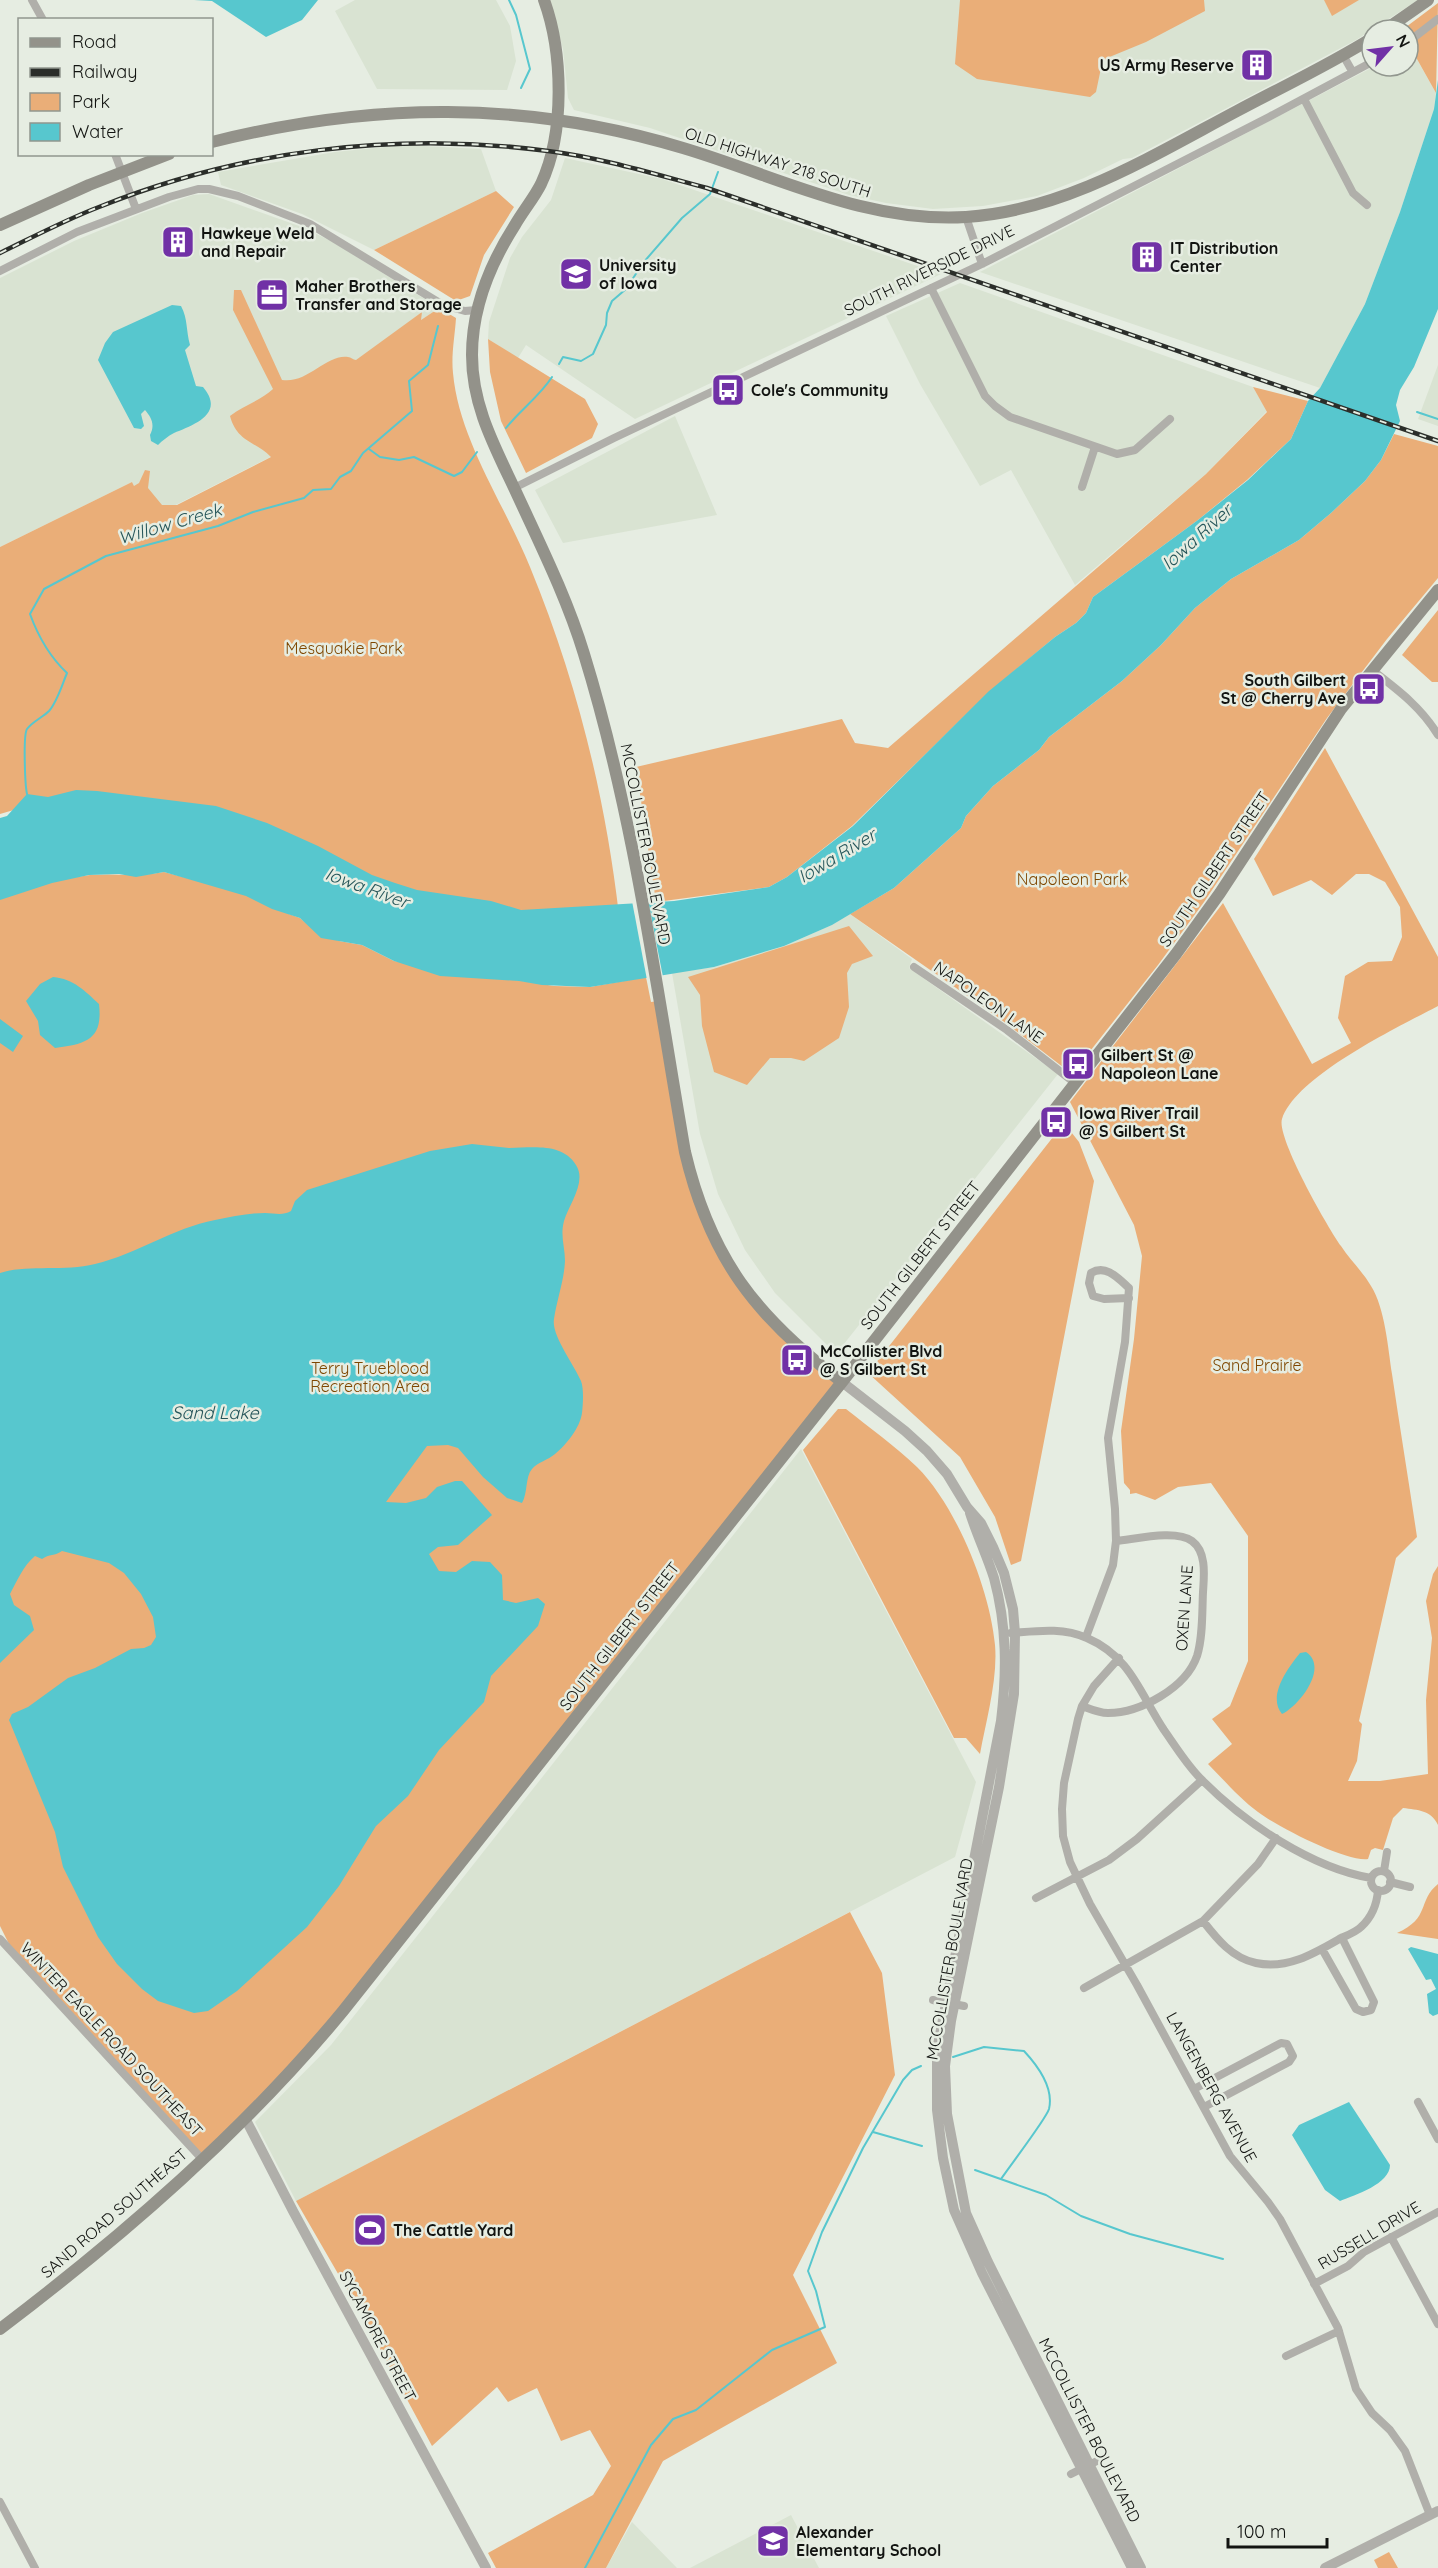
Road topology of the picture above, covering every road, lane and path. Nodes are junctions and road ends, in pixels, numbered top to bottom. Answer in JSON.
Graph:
{"nodes":[{"id":1,"x":32,"y":0,"type":"edge"},
{"id":2,"x":544,"y":0,"type":"edge"},
{"id":3,"x":1428,"y":0,"type":"edge"},
{"id":4,"x":42,"y":18,"type":"edge"},
{"id":5,"x":1402,"y":18,"type":"edge"},
{"id":6,"x":1438,"y":19,"type":"edge"},
{"id":7,"x":1420,"y":33,"type":"edge"},
{"id":8,"x":1360,"y":45,"type":"edge"},
{"id":9,"x":1343,"y":55,"type":"junction"},
{"id":10,"x":1360,"y":67,"type":"edge"},
{"id":11,"x":1352,"y":71,"type":"junction"},
{"id":12,"x":1304,"y":99,"type":"junction"},
{"id":13,"x":558,"y":119,"type":"junction"},
{"id":14,"x":213,"y":142,"type":"edge"},
{"id":15,"x":117,"y":156,"type":"edge"},
{"id":16,"x":164,"y":156,"type":"edge"},
{"id":17,"x":123,"y":171,"type":"junction"},
{"id":18,"x":1367,"y":205,"type":"dead end"},
{"id":19,"x":136,"y":209,"type":"junction"},
{"id":20,"x":966,"y":217,"type":"junction"},
{"id":21,"x":0,"y":225,"type":"edge"},
{"id":22,"x":982,"y":264,"type":"junction"},
{"id":23,"x":0,"y":272,"type":"edge"},
{"id":24,"x":931,"y":288,"type":"junction"},
{"id":25,"x":477,"y":310,"type":"junction"},
{"id":26,"x":1170,"y":418,"type":"dead end"},
{"id":27,"x":1095,"y":447,"type":"junction"},
{"id":28,"x":1082,"y":487,"type":"dead end"},
{"id":29,"x":514,"y":488,"type":"junction"},
{"id":30,"x":1438,"y":590,"type":"edge"},
{"id":31,"x":1372,"y":670,"type":"junction"},
{"id":32,"x":1437,"y":732,"type":"edge"},
{"id":33,"x":914,"y":967,"type":"dead end"},
{"id":34,"x":1075,"y":1083,"type":"junction"},
{"id":35,"x":1129,"y":1298,"type":"junction"},
{"id":36,"x":842,"y":1382,"type":"junction"},
{"id":37,"x":1116,"y":1541,"type":"junction"},
{"id":38,"x":1010,"y":1633,"type":"junction"},
{"id":39,"x":1086,"y":1637,"type":"junction"},
{"id":40,"x":1119,"y":1658,"type":"junction"},
{"id":41,"x":1148,"y":1702,"type":"junction"},
{"id":42,"x":1082,"y":1706,"type":"junction"},
{"id":43,"x":1202,"y":1780,"type":"junction"},
{"id":44,"x":1276,"y":1838,"type":"junction"},
{"id":45,"x":1387,"y":1852,"type":"dead end"},
{"id":46,"x":1384,"y":1871,"type":"junction"},
{"id":47,"x":1077,"y":1877,"type":"junction"},
{"id":48,"x":1371,"y":1878,"type":"junction"},
{"id":49,"x":1390,"y":1882,"type":"junction"},
{"id":50,"x":1410,"y":1887,"type":"dead end"},
{"id":51,"x":1378,"y":1890,"type":"junction"},
{"id":52,"x":1036,"y":1898,"type":"dead end"},
{"id":53,"x":1203,"y":1921,"type":"junction"},
{"id":54,"x":1342,"y":1938,"type":"junction"},
{"id":55,"x":0,"y":1939,"type":"edge"},
{"id":56,"x":1322,"y":1949,"type":"junction"},
{"id":57,"x":1126,"y":1966,"type":"junction"},
{"id":58,"x":1084,"y":1988,"type":"dead end"},
{"id":59,"x":933,"y":2000,"type":"dead end"},
{"id":60,"x":955,"y":2004,"type":"junction"},
{"id":61,"x":1194,"y":2090,"type":"junction"},
{"id":62,"x":1418,"y":2102,"type":"dead end"},
{"id":63,"x":1203,"y":2107,"type":"junction"},
{"id":64,"x":245,"y":2118,"type":"junction"},
{"id":65,"x":1438,"y":2139,"type":"edge"},
{"id":66,"x":202,"y":2159,"type":"junction"},
{"id":67,"x":1438,"y":2212,"type":"edge"},
{"id":68,"x":1392,"y":2237,"type":"junction"},
{"id":69,"x":1314,"y":2284,"type":"junction"},
{"id":70,"x":1438,"y":2324,"type":"edge"},
{"id":71,"x":0,"y":2329,"type":"edge"},
{"id":72,"x":1339,"y":2331,"type":"junction"},
{"id":73,"x":1286,"y":2356,"type":"dead end"},
{"id":74,"x":1101,"y":2459,"type":"dead end"},
{"id":75,"x":1085,"y":2467,"type":"junction"},
{"id":76,"x":1071,"y":2474,"type":"dead end"},
{"id":77,"x":0,"y":2502,"type":"edge"},
{"id":78,"x":1434,"y":2513,"type":"edge"},
{"id":79,"x":35,"y":2568,"type":"edge"},
{"id":80,"x":486,"y":2568,"type":"edge"},
{"id":81,"x":1132,"y":2568,"type":"edge"},
{"id":82,"x":1141,"y":2568,"type":"edge"},
{"id":83,"x":1325,"y":2568,"type":"edge"}],
"edges":[{"from":1,"to":4,"type":"street"},
{"from":2,"to":13,"type":"main road","name":"MCCOLLISTER BOULEVARD"},
{"from":3,"to":5,"type":"main road"},
{"from":6,"to":7,"type":"street"},
{"from":8,"to":9,"type":"main road"},
{"from":9,"to":11,"type":"street"},
{"from":9,"to":20,"type":"main road","name":"OLD HIGHWAY 218 SOUTH"},
{"from":10,"to":11,"type":"street","name":"SOUTH RIVERSIDE DRIVE"},
{"from":11,"to":12,"type":"street","name":"SOUTH RIVERSIDE DRIVE"},
{"from":12,"to":18,"type":"street"},
{"from":12,"to":22,"type":"street","name":"SOUTH RIVERSIDE DRIVE"},
{"from":13,"to":14,"type":"main road","name":"OLD HIGHWAY 218 SOUTH"},
{"from":13,"to":20,"type":"main road","name":"OLD HIGHWAY 218 SOUTH"},
{"from":13,"to":25,"type":"main road","name":"MCCOLLISTER BOULEVARD"},
{"from":15,"to":17,"type":"street"},
{"from":16,"to":17,"type":"main road"},
{"from":17,"to":19,"type":"street"},
{"from":17,"to":21,"type":"main road"},
{"from":19,"to":23,"type":"street"},
{"from":19,"to":25,"type":"street"},
{"from":20,"to":22,"type":"street"},
{"from":22,"to":24,"type":"street","name":"SOUTH RIVERSIDE DRIVE"},
{"from":24,"to":27,"type":"street"},
{"from":24,"to":29,"type":"street","name":"SOUTH RIVERSIDE DRIVE"},
{"from":25,"to":29,"type":"main road","name":"MCCOLLISTER BOULEVARD"},
{"from":26,"to":27,"type":"street"},
{"from":27,"to":28,"type":"street"},
{"from":29,"to":36,"type":"main road","name":"MCCOLLISTER BOULEVARD"},
{"from":30,"to":31,"type":"main road","name":"SOUTH GILBERT STREET"},
{"from":31,"to":32,"type":"street"},
{"from":31,"to":34,"type":"main road","name":"SOUTH GILBERT STREET"},
{"from":33,"to":34,"type":"street","name":"NAPOLEON LANE"},
{"from":34,"to":36,"type":"main road","name":"SOUTH GILBERT STREET"},
{"from":35,"to":35,"type":"street"},
{"from":35,"to":37,"type":"street"},
{"from":36,"to":38,"type":"street","name":"MCCOLLISTER BOULEVARD"},
{"from":36,"to":64,"type":"main road","name":"SOUTH GILBERT STREET"},
{"from":37,"to":39,"type":"street"},
{"from":37,"to":41,"type":"street","name":"OXEN LANE"},
{"from":38,"to":39,"type":"street"},
{"from":38,"to":60,"type":"street","name":"MCCOLLISTER BOULEVARD"},
{"from":39,"to":40,"type":"street"},
{"from":40,"to":41,"type":"street"},
{"from":40,"to":42,"type":"street","name":"LANGENBERG AVENUE"},
{"from":41,"to":42,"type":"street","name":"OXEN LANE"},
{"from":41,"to":43,"type":"street"},
{"from":42,"to":47,"type":"street","name":"LANGENBERG AVENUE"},
{"from":43,"to":44,"type":"street"},
{"from":43,"to":47,"type":"street"},
{"from":44,"to":48,"type":"street"},
{"from":44,"to":53,"type":"street"},
{"from":45,"to":46,"type":"street"},
{"from":46,"to":48,"type":"street"},
{"from":46,"to":49,"type":"street"},
{"from":47,"to":52,"type":"street"},
{"from":47,"to":57,"type":"street","name":"LANGENBERG AVENUE"},
{"from":48,"to":51,"type":"street"},
{"from":49,"to":50,"type":"street"},
{"from":49,"to":51,"type":"street"},
{"from":51,"to":54,"type":"street"},
{"from":53,"to":56,"type":"street"},
{"from":53,"to":57,"type":"street"},
{"from":54,"to":56,"type":"street"},
{"from":54,"to":56,"type":"street"},
{"from":55,"to":66,"type":"street","name":"WINTER EAGLE ROAD SOUTHEAST"},
{"from":57,"to":58,"type":"street"},
{"from":57,"to":61,"type":"street","name":"LANGENBERG AVENUE"},
{"from":59,"to":60,"type":"street"},
{"from":60,"to":75,"type":"street","name":"MCCOLLISTER BOULEVARD"},
{"from":61,"to":63,"type":"street","name":"LANGENBERG AVENUE"},
{"from":61,"to":63,"type":"street"},
{"from":62,"to":65,"type":"street"},
{"from":63,"to":69,"type":"street","name":"LANGENBERG AVENUE"},
{"from":64,"to":66,"type":"main road","name":"SAND ROAD SOUTHEAST"},
{"from":64,"to":80,"type":"street","name":"SYCAMORE STREET"},
{"from":66,"to":71,"type":"main road","name":"SAND ROAD SOUTHEAST"},
{"from":67,"to":68,"type":"street","name":"RUSSELL DRIVE"},
{"from":68,"to":69,"type":"street","name":"RUSSELL DRIVE"},
{"from":68,"to":70,"type":"street"},
{"from":69,"to":72,"type":"street","name":"LANGENBERG AVENUE"},
{"from":72,"to":73,"type":"street"},
{"from":72,"to":78,"type":"street","name":"LANGENBERG AVENUE"},
{"from":74,"to":75,"type":"street"},
{"from":75,"to":76,"type":"street"},
{"from":75,"to":81,"type":"street","name":"MCCOLLISTER BOULEVARD"},
{"from":75,"to":82,"type":"street","name":"MCCOLLISTER BOULEVARD"},
{"from":77,"to":79,"type":"street"},
{"from":78,"to":83,"type":"street"}]}
